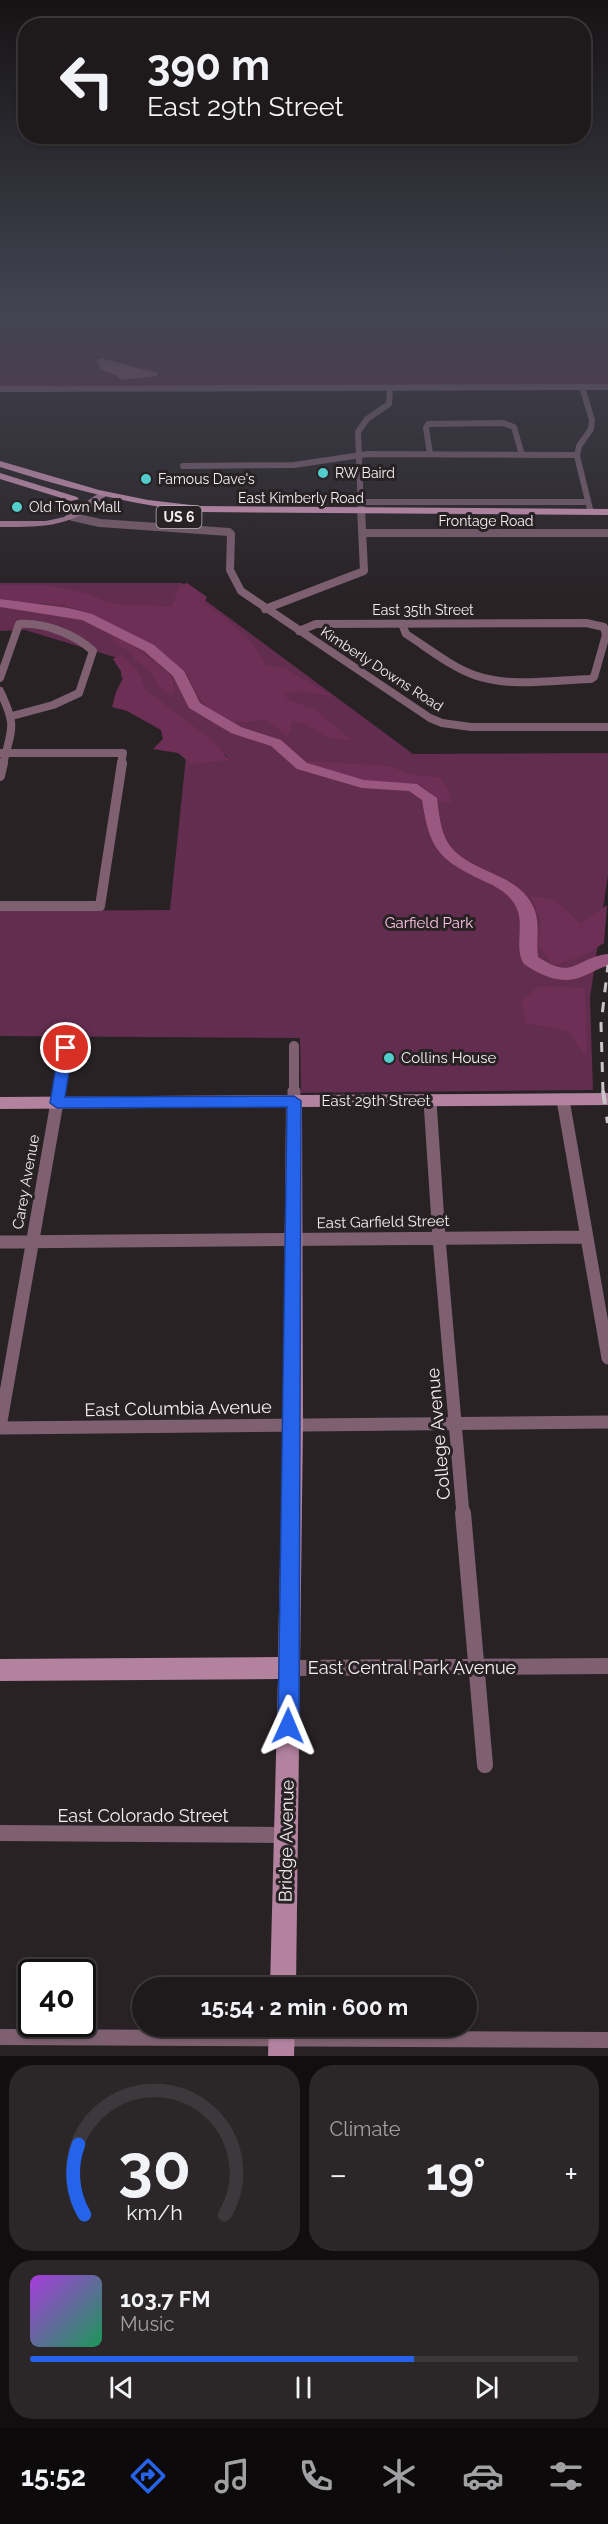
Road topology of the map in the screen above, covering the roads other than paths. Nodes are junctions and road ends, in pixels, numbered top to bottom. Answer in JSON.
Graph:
{"nodes":[{"id":1,"x":386,"y":406,"type":"edge"},
{"id":2,"x":588,"y":406,"type":"edge"},
{"id":3,"x":430,"y":454,"type":"junction"},
{"id":4,"x":522,"y":454,"type":"junction"},
{"id":5,"x":359,"y":455,"type":"junction"},
{"id":6,"x":577,"y":455,"type":"junction"},
{"id":7,"x":0,"y":464,"type":"edge"},
{"id":8,"x":183,"y":466,"type":"dead end"},
{"id":9,"x":0,"y":476,"type":"edge"},
{"id":10,"x":102,"y":495,"type":"junction"},
{"id":11,"x":90,"y":503,"type":"junction"},
{"id":12,"x":107,"y":507,"type":"dead end"},
{"id":13,"x":589,"y":507,"type":"junction"},
{"id":14,"x":140,"y":512,"type":"dead end"},
{"id":15,"x":608,"y":512,"type":"edge"},
{"id":16,"x":360,"y":514,"type":"junction"},
{"id":17,"x":73,"y":516,"type":"junction"},
{"id":18,"x":229,"y":520,"type":"dead end"},
{"id":19,"x":608,"y":521,"type":"edge"},
{"id":20,"x":0,"y":524,"type":"edge"},
{"id":21,"x":363,"y":533,"type":"junction"},
{"id":22,"x":608,"y":533,"type":"edge"},
{"id":23,"x":265,"y":609,"type":"junction"},
{"id":24,"x":402,"y":624,"type":"junction"},
{"id":25,"x":299,"y":631,"type":"junction"},
{"id":26,"x":0,"y":678,"type":"edge"},
{"id":27,"x":0,"y":692,"type":"edge"},
{"id":28,"x":12,"y":716,"type":"junction"},
{"id":29,"x":608,"y":727,"type":"edge"},
{"id":30,"x":3,"y":753,"type":"edge"},
{"id":31,"x":0,"y":776,"type":"edge"},
{"id":32,"x":0,"y":906,"type":"edge"},
{"id":33,"x":294,"y":1046,"type":"dead end"},
{"id":34,"x":66,"y":1048,"type":"dead end"},
{"id":35,"x":608,"y":1099,"type":"edge"},
{"id":36,"x":563,"y":1100,"type":"junction"},
{"id":37,"x":294,"y":1101,"type":"junction"},
{"id":38,"x":430,"y":1101,"type":"junction"},
{"id":39,"x":0,"y":1103,"type":"edge"},
{"id":40,"x":57,"y":1103,"type":"junction"},
{"id":41,"x":586,"y":1237,"type":"junction"},
{"id":42,"x":439,"y":1238,"type":"junction"},
{"id":43,"x":294,"y":1240,"type":"junction"},
{"id":44,"x":0,"y":1242,"type":"edge"},
{"id":45,"x":33,"y":1242,"type":"junction"},
{"id":46,"x":608,"y":1358,"type":"edge"},
{"id":47,"x":608,"y":1422,"type":"edge"},
{"id":48,"x":455,"y":1423,"type":"junction"},
{"id":49,"x":293,"y":1424,"type":"junction"},
{"id":50,"x":0,"y":1428,"type":"edge"},
{"id":51,"x":608,"y":1666,"type":"edge"},
{"id":52,"x":477,"y":1667,"type":"junction"},
{"id":53,"x":289,"y":1668,"type":"junction"},
{"id":54,"x":0,"y":1670,"type":"edge"},
{"id":55,"x":485,"y":1765,"type":"dead end"},
{"id":56,"x":0,"y":1833,"type":"edge"},
{"id":57,"x":286,"y":1835,"type":"junction"},
{"id":58,"x":283,"y":1977,"type":"edge"},
{"id":59,"x":0,"y":2037,"type":"edge"},
{"id":60,"x":282,"y":2040,"type":"edge"},
{"id":61,"x":608,"y":2040,"type":"edge"}],
"edges":[{"from":1,"to":5,"type":"street"},
{"from":2,"to":6,"type":"street"},
{"from":3,"to":4,"type":"street"},
{"from":3,"to":4,"type":"street"},
{"from":3,"to":5,"type":"street"},
{"from":4,"to":6,"type":"street"},
{"from":5,"to":8,"type":"street"},
{"from":5,"to":16,"type":"street"},
{"from":6,"to":13,"type":"street"},
{"from":7,"to":10,"type":"main road","name":"East Kimberly Road","number":"US 6"},
{"from":9,"to":11,"type":"main road"},
{"from":10,"to":11,"type":"street"},
{"from":10,"to":16,"type":"main road","name":"East Kimberly Road","number":"US 6"},
{"from":11,"to":12,"type":"main road"},
{"from":11,"to":17,"type":"street"},
{"from":13,"to":15,"type":"main road","name":"East Kimberly Road","number":"US 6"},
{"from":13,"to":16,"type":"main road","name":"East Kimberly Road","number":"US 6"},
{"from":14,"to":18,"type":"main road","name":"East Kimberly Road","number":"US 6"},
{"from":16,"to":19,"type":"main road","name":"East Kimberly Road","number":"US 6"},
{"from":16,"to":21,"type":"street"},
{"from":17,"to":20,"type":"street"},
{"from":17,"to":23,"type":"street","name":"Kimberly Downs Road"},
{"from":21,"to":22,"type":"street","name":"Frontage Road"},
{"from":21,"to":23,"type":"street"},
{"from":23,"to":25,"type":"street","name":"Kimberly Downs Road"},
{"from":24,"to":24,"type":"street","name":"East 35th Street"},
{"from":24,"to":25,"type":"street","name":"East 35th Street"},
{"from":25,"to":29,"type":"street","name":"Kimberly Downs Road"},
{"from":26,"to":28,"type":"street"},
{"from":27,"to":28,"type":"street"},
{"from":28,"to":30,"type":"street"},
{"from":30,"to":31,"type":"street"},
{"from":30,"to":32,"type":"street"},
{"from":33,"to":37,"type":"street","name":"Bridge Avenue"},
{"from":34,"to":40,"type":"street","name":"Carey Avenue"},
{"from":35,"to":36,"type":"street","name":"East 29th Street"},
{"from":36,"to":38,"type":"street","name":"East 29th Street"},
{"from":36,"to":41,"type":"street"},
{"from":37,"to":38,"type":"street","name":"East 29th Street"},
{"from":37,"to":40,"type":"street","name":"East 29th Street"},
{"from":37,"to":43,"type":"street","name":"Bridge Avenue"},
{"from":38,"to":42,"type":"street","name":"College Avenue"},
{"from":39,"to":40,"type":"street","name":"East 29th Street"},
{"from":40,"to":45,"type":"street","name":"Carey Avenue"},
{"from":41,"to":42,"type":"street","name":"East Garfield Street"},
{"from":41,"to":46,"type":"street"},
{"from":42,"to":43,"type":"street","name":"East Garfield Street"},
{"from":42,"to":48,"type":"street","name":"College Avenue"},
{"from":43,"to":45,"type":"street","name":"East Garfield Street"},
{"from":43,"to":49,"type":"street","name":"Bridge Avenue"},
{"from":44,"to":45,"type":"street","name":"East Garfield Street"},
{"from":45,"to":50,"type":"street","name":"Carey Avenue"},
{"from":47,"to":48,"type":"street","name":"East Columbia Avenue"},
{"from":48,"to":49,"type":"street","name":"East Columbia Avenue"},
{"from":48,"to":52,"type":"street","name":"College Avenue"},
{"from":49,"to":50,"type":"street","name":"East Columbia Avenue"},
{"from":49,"to":53,"type":"street","name":"Bridge Avenue"},
{"from":51,"to":52,"type":"street","name":"East Central Park Avenue"},
{"from":52,"to":53,"type":"street","name":"East Central Park Avenue"},
{"from":52,"to":55,"type":"street","name":"College Avenue"},
{"from":53,"to":54,"type":"street","name":"East Central Park Avenue"},
{"from":53,"to":57,"type":"street","name":"Bridge Avenue"},
{"from":56,"to":57,"type":"street","name":"East Colorado Street"},
{"from":57,"to":58,"type":"street","name":"Bridge Avenue"},
{"from":59,"to":60,"type":"street"},
{"from":60,"to":61,"type":"street"}]}
